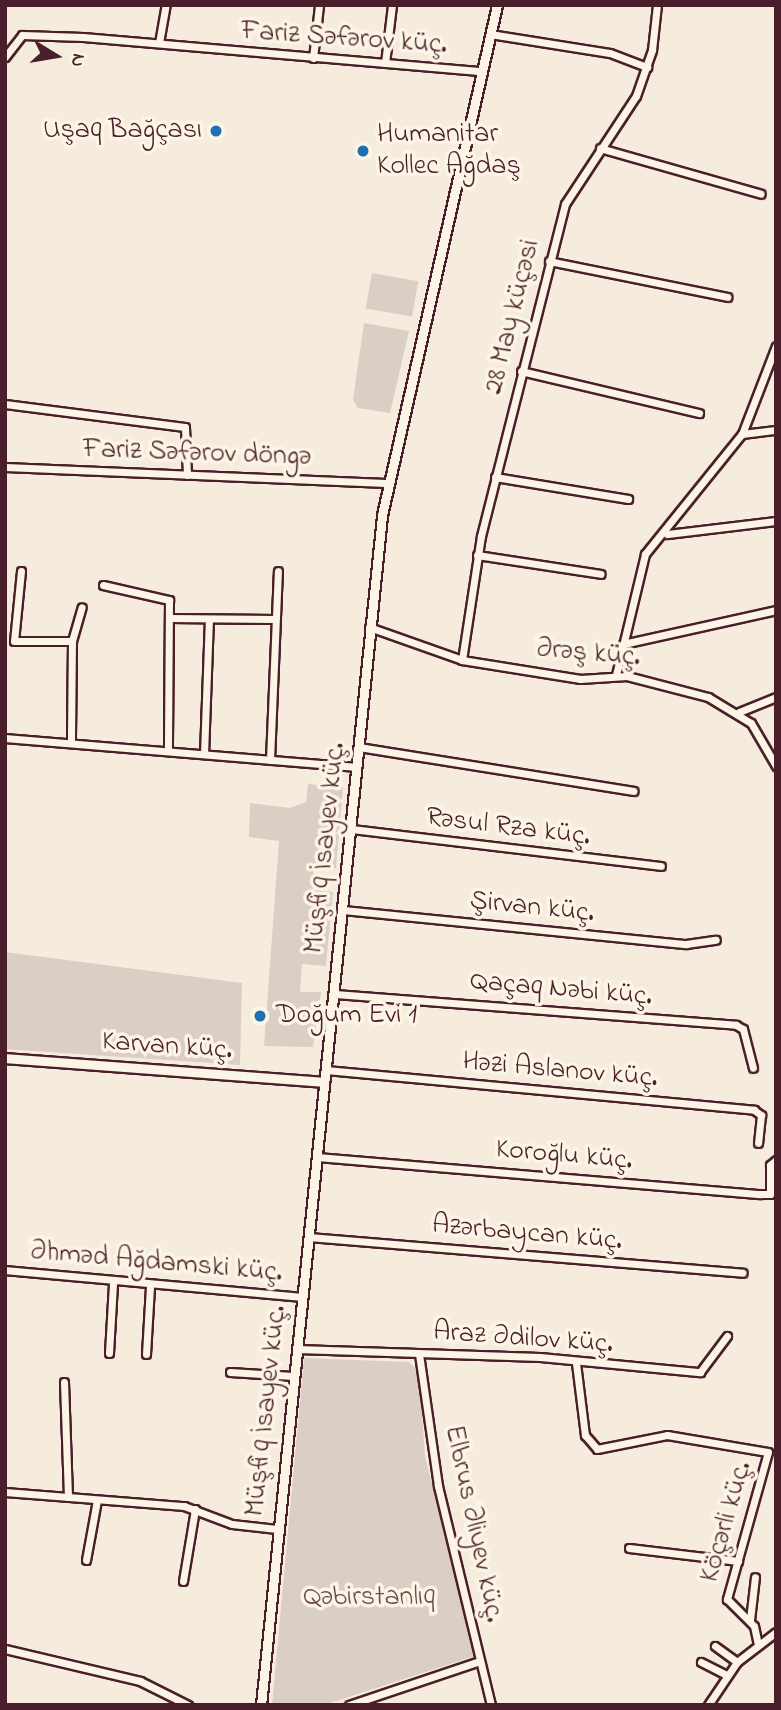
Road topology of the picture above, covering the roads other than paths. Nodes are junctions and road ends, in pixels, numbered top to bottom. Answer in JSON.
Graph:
{"nodes":[{"id":1,"x":166,"y":5,"type":"edge"},
{"id":2,"x":319,"y":5,"type":"edge"},
{"id":3,"x":392,"y":5,"type":"edge"},
{"id":4,"x":497,"y":5,"type":"edge"},
{"id":5,"x":657,"y":5,"type":"edge"},
{"id":6,"x":491,"y":34,"type":"junction"},
{"id":7,"x":159,"y":43,"type":"junction"},
{"id":8,"x":7,"y":46,"type":"edge"},
{"id":9,"x":5,"y":57,"type":"edge"},
{"id":10,"x":313,"y":58,"type":"junction"},
{"id":11,"x":385,"y":63,"type":"junction"},
{"id":12,"x":647,"y":67,"type":"junction"},
{"id":13,"x":482,"y":71,"type":"junction"},
{"id":14,"x":600,"y":148,"type":"junction"},
{"id":15,"x":761,"y":194,"type":"dead end"},
{"id":16,"x":549,"y":261,"type":"junction"},
{"id":17,"x":727,"y":297,"type":"dead end"},
{"id":18,"x":775,"y":351,"type":"edge"},
{"id":19,"x":521,"y":371,"type":"junction"},
{"id":20,"x":5,"y":404,"type":"edge"},
{"id":21,"x":699,"y":413,"type":"dead end"},
{"id":22,"x":776,"y":430,"type":"edge"},
{"id":23,"x":742,"y":434,"type":"junction"},
{"id":24,"x":5,"y":467,"type":"edge"},
{"id":25,"x":187,"y":475,"type":"junction"},
{"id":26,"x":495,"y":477,"type":"junction"},
{"id":27,"x":386,"y":483,"type":"junction"},
{"id":28,"x":628,"y":499,"type":"dead end"},
{"id":29,"x":776,"y":521,"type":"edge"},
{"id":30,"x":667,"y":534,"type":"junction"},
{"id":31,"x":477,"y":555,"type":"junction"},
{"id":32,"x":21,"y":571,"type":"dead end"},
{"id":33,"x":278,"y":571,"type":"dead end"},
{"id":34,"x":601,"y":574,"type":"dead end"},
{"id":35,"x":103,"y":585,"type":"dead end"},
{"id":36,"x":82,"y":607,"type":"dead end"},
{"id":37,"x":776,"y":610,"type":"edge"},
{"id":38,"x":169,"y":618,"type":"junction"},
{"id":39,"x":209,"y":619,"type":"junction"},
{"id":40,"x":275,"y":619,"type":"junction"},
{"id":41,"x":369,"y":627,"type":"junction"},
{"id":42,"x":72,"y":641,"type":"junction"},
{"id":43,"x":623,"y":644,"type":"junction"},
{"id":44,"x":462,"y":660,"type":"junction"},
{"id":45,"x":616,"y":676,"type":"junction"},
{"id":46,"x":776,"y":697,"type":"edge"},
{"id":47,"x":739,"y":712,"type":"junction"},
{"id":48,"x":5,"y":738,"type":"edge"},
{"id":49,"x":71,"y":743,"type":"junction"},
{"id":50,"x":359,"y":747,"type":"junction"},
{"id":51,"x":168,"y":751,"type":"junction"},
{"id":52,"x":204,"y":754,"type":"junction"},
{"id":53,"x":270,"y":760,"type":"junction"},
{"id":54,"x":776,"y":766,"type":"edge"},
{"id":55,"x":357,"y":767,"type":"junction"},
{"id":56,"x":633,"y":790,"type":"dead end"},
{"id":57,"x":351,"y":829,"type":"junction"},
{"id":58,"x":661,"y":866,"type":"dead end"},
{"id":59,"x":343,"y":910,"type":"junction"},
{"id":60,"x":716,"y":940,"type":"dead end"},
{"id":61,"x":335,"y":994,"type":"junction"},
{"id":62,"x":5,"y":1058,"type":"edge"},
{"id":63,"x":753,"y":1068,"type":"dead end"},
{"id":64,"x":326,"y":1070,"type":"junction"},
{"id":65,"x":324,"y":1082,"type":"junction"},
{"id":66,"x":758,"y":1143,"type":"dead end"},
{"id":67,"x":317,"y":1157,"type":"junction"},
{"id":68,"x":776,"y":1160,"type":"edge"},
{"id":69,"x":773,"y":1194,"type":"edge"},
{"id":70,"x":309,"y":1237,"type":"junction"},
{"id":71,"x":5,"y":1270,"type":"edge"},
{"id":72,"x":743,"y":1273,"type":"dead end"},
{"id":73,"x":113,"y":1284,"type":"junction"},
{"id":74,"x":150,"y":1286,"type":"junction"},
{"id":75,"x":302,"y":1297,"type":"junction"},
{"id":76,"x":727,"y":1336,"type":"dead end"},
{"id":77,"x":297,"y":1349,"type":"junction"},
{"id":78,"x":109,"y":1353,"type":"dead end"},
{"id":79,"x":146,"y":1354,"type":"dead end"},
{"id":80,"x":419,"y":1354,"type":"junction"},
{"id":81,"x":576,"y":1363,"type":"junction"},
{"id":82,"x":230,"y":1372,"type":"dead end"},
{"id":83,"x":293,"y":1376,"type":"junction"},
{"id":84,"x":64,"y":1382,"type":"dead end"},
{"id":85,"x":5,"y":1492,"type":"edge"},
{"id":86,"x":68,"y":1497,"type":"junction"},
{"id":87,"x":97,"y":1500,"type":"junction"},
{"id":88,"x":195,"y":1509,"type":"junction"},
{"id":89,"x":277,"y":1529,"type":"junction"},
{"id":90,"x":629,"y":1548,"type":"dead end"},
{"id":91,"x":86,"y":1560,"type":"dead end"},
{"id":92,"x":738,"y":1561,"type":"junction"},
{"id":93,"x":755,"y":1577,"type":"dead end"},
{"id":94,"x":183,"y":1581,"type":"dead end"},
{"id":95,"x":750,"y":1620,"type":"junction"},
{"id":96,"x":776,"y":1632,"type":"edge"},
{"id":97,"x":715,"y":1646,"type":"dead end"},
{"id":98,"x":758,"y":1646,"type":"junction"},
{"id":99,"x":5,"y":1649,"type":"edge"},
{"id":100,"x":480,"y":1661,"type":"junction"},
{"id":101,"x":701,"y":1662,"type":"dead end"},
{"id":102,"x":737,"y":1662,"type":"junction"},
{"id":103,"x":727,"y":1675,"type":"junction"},
{"id":104,"x":188,"y":1705,"type":"edge"},
{"id":105,"x":261,"y":1705,"type":"edge"},
{"id":106,"x":349,"y":1705,"type":"edge"},
{"id":107,"x":491,"y":1705,"type":"edge"},
{"id":108,"x":708,"y":1705,"type":"edge"}],
"edges":[{"from":1,"to":7,"type":"street"},
{"from":2,"to":10,"type":"street"},
{"from":3,"to":11,"type":"street"},
{"from":4,"to":6,"type":"street","name":"Müşfiq İsayev küç."},
{"from":5,"to":12,"type":"street","name":"28 May küçəsi"},
{"from":6,"to":12,"type":"street"},
{"from":6,"to":13,"type":"street","name":"Müşfiq İsayev küç."},
{"from":7,"to":8,"type":"street","name":"Fariz Səfərov küç."},
{"from":7,"to":10,"type":"street","name":"Fariz Səfərov küç."},
{"from":8,"to":9,"type":"street","name":"Fariz Səfərov küç."},
{"from":10,"to":11,"type":"street","name":"Fariz Səfərov küç."},
{"from":11,"to":13,"type":"street","name":"Fariz Səfərov küç."},
{"from":12,"to":14,"type":"street","name":"28 May küçəsi"},
{"from":13,"to":27,"type":"street","name":"Müşfiq İsayev küç."},
{"from":14,"to":15,"type":"street"},
{"from":14,"to":16,"type":"street","name":"28 May küçəsi"},
{"from":16,"to":17,"type":"street"},
{"from":16,"to":19,"type":"street","name":"28 May küçəsi"},
{"from":18,"to":23,"type":"street"},
{"from":19,"to":21,"type":"street"},
{"from":19,"to":26,"type":"street","name":"28 May küçəsi"},
{"from":20,"to":25,"type":"street"},
{"from":22,"to":23,"type":"street"},
{"from":23,"to":30,"type":"street"},
{"from":24,"to":25,"type":"street","name":"Fariz Səfərov döngə"},
{"from":25,"to":27,"type":"street","name":"Fariz Səfərov döngə"},
{"from":26,"to":28,"type":"street"},
{"from":26,"to":31,"type":"street","name":"28 May küçəsi"},
{"from":27,"to":41,"type":"street","name":"Müşfiq İsayev küç."},
{"from":29,"to":30,"type":"street"},
{"from":30,"to":43,"type":"street"},
{"from":31,"to":34,"type":"street"},
{"from":31,"to":44,"type":"street","name":"28 May küçəsi"},
{"from":32,"to":42,"type":"street"},
{"from":33,"to":40,"type":"street"},
{"from":35,"to":38,"type":"street"},
{"from":36,"to":42,"type":"street"},
{"from":37,"to":43,"type":"street"},
{"from":38,"to":39,"type":"street"},
{"from":38,"to":51,"type":"street"},
{"from":39,"to":40,"type":"street"},
{"from":39,"to":52,"type":"street"},
{"from":40,"to":53,"type":"street"},
{"from":41,"to":44,"type":"street","name":"Ərəş küç."},
{"from":41,"to":50,"type":"street","name":"Müşfiq İsayev küç."},
{"from":42,"to":49,"type":"street"},
{"from":43,"to":45,"type":"street"},
{"from":44,"to":45,"type":"street","name":"Ərəş küç."},
{"from":45,"to":47,"type":"street","name":"Ərəş küç."},
{"from":46,"to":47,"type":"street"},
{"from":47,"to":54,"type":"street","name":"Ərəş küç."},
{"from":48,"to":49,"type":"street"},
{"from":49,"to":51,"type":"street"},
{"from":50,"to":55,"type":"street","name":"Müşfiq İsayev küç."},
{"from":50,"to":56,"type":"street"},
{"from":51,"to":52,"type":"street"},
{"from":52,"to":53,"type":"street"},
{"from":53,"to":55,"type":"street"},
{"from":55,"to":57,"type":"street","name":"Müşfiq İsayev küç."},
{"from":57,"to":58,"type":"street","name":"Rəsul Rza küç."},
{"from":57,"to":59,"type":"street","name":"Müşfiq İsayev küç."},
{"from":59,"to":60,"type":"street","name":"Şirvan küç."},
{"from":59,"to":61,"type":"street","name":"Müşfiq İsayev küç."},
{"from":61,"to":63,"type":"street","name":"Qaçaq Nəbi küç."},
{"from":61,"to":64,"type":"street","name":"Müşfiq İsayev küç."},
{"from":62,"to":65,"type":"street","name":"Karvan küç."},
{"from":64,"to":65,"type":"street","name":"Müşfiq İsayev küç."},
{"from":64,"to":66,"type":"street","name":"Həzi Aslanov küç."},
{"from":65,"to":67,"type":"street","name":"Müşfiq İsayev küç."},
{"from":67,"to":69,"type":"street","name":"Koroğlu küç."},
{"from":67,"to":70,"type":"street","name":"Müşfiq İsayev küç."},
{"from":68,"to":69,"type":"street","name":"Koroğlu küç."},
{"from":70,"to":72,"type":"street","name":"Azərbaycan küç."},
{"from":70,"to":75,"type":"street","name":"Müşfiq İsayev küç."},
{"from":71,"to":73,"type":"street","name":"Əhməd Ağdamski küç."},
{"from":73,"to":74,"type":"street","name":"Əhməd Ağdamski küç."},
{"from":73,"to":78,"type":"street"},
{"from":74,"to":75,"type":"street","name":"Əhməd Ağdamski küç."},
{"from":74,"to":79,"type":"street"},
{"from":75,"to":77,"type":"street","name":"Müşfiq İsayev küç."},
{"from":76,"to":81,"type":"street","name":"Araz Ədilov küç."},
{"from":77,"to":80,"type":"street","name":"Araz Ədilov küç."},
{"from":77,"to":83,"type":"street","name":"Müşfiq İsayev küç."},
{"from":80,"to":81,"type":"street","name":"Araz Ədilov küç."},
{"from":80,"to":100,"type":"street","name":"Elbrus Əliyev küç."},
{"from":81,"to":92,"type":"street","name":"Köçərli küç."},
{"from":82,"to":83,"type":"street"},
{"from":83,"to":89,"type":"street","name":"Müşfiq İsayev küç."},
{"from":84,"to":86,"type":"street"},
{"from":85,"to":86,"type":"street"},
{"from":86,"to":87,"type":"street"},
{"from":87,"to":88,"type":"street"},
{"from":87,"to":91,"type":"street"},
{"from":88,"to":89,"type":"street"},
{"from":88,"to":94,"type":"street"},
{"from":89,"to":105,"type":"street","name":"Müşfiq İsayev küç."},
{"from":90,"to":92,"type":"street"},
{"from":92,"to":95,"type":"street","name":"Köçərli küç."},
{"from":93,"to":95,"type":"street"},
{"from":95,"to":98,"type":"street","name":"Köçərli küç."},
{"from":96,"to":98,"type":"street"},
{"from":97,"to":102,"type":"street"},
{"from":98,"to":102,"type":"street"},
{"from":99,"to":104,"type":"street"},
{"from":100,"to":106,"type":"street","name":"Elbrus Əliyev küç."},
{"from":100,"to":107,"type":"street","name":"Elbrus Əliyev küç."},
{"from":101,"to":103,"type":"street"},
{"from":102,"to":103,"type":"street"},
{"from":103,"to":108,"type":"street"}]}
